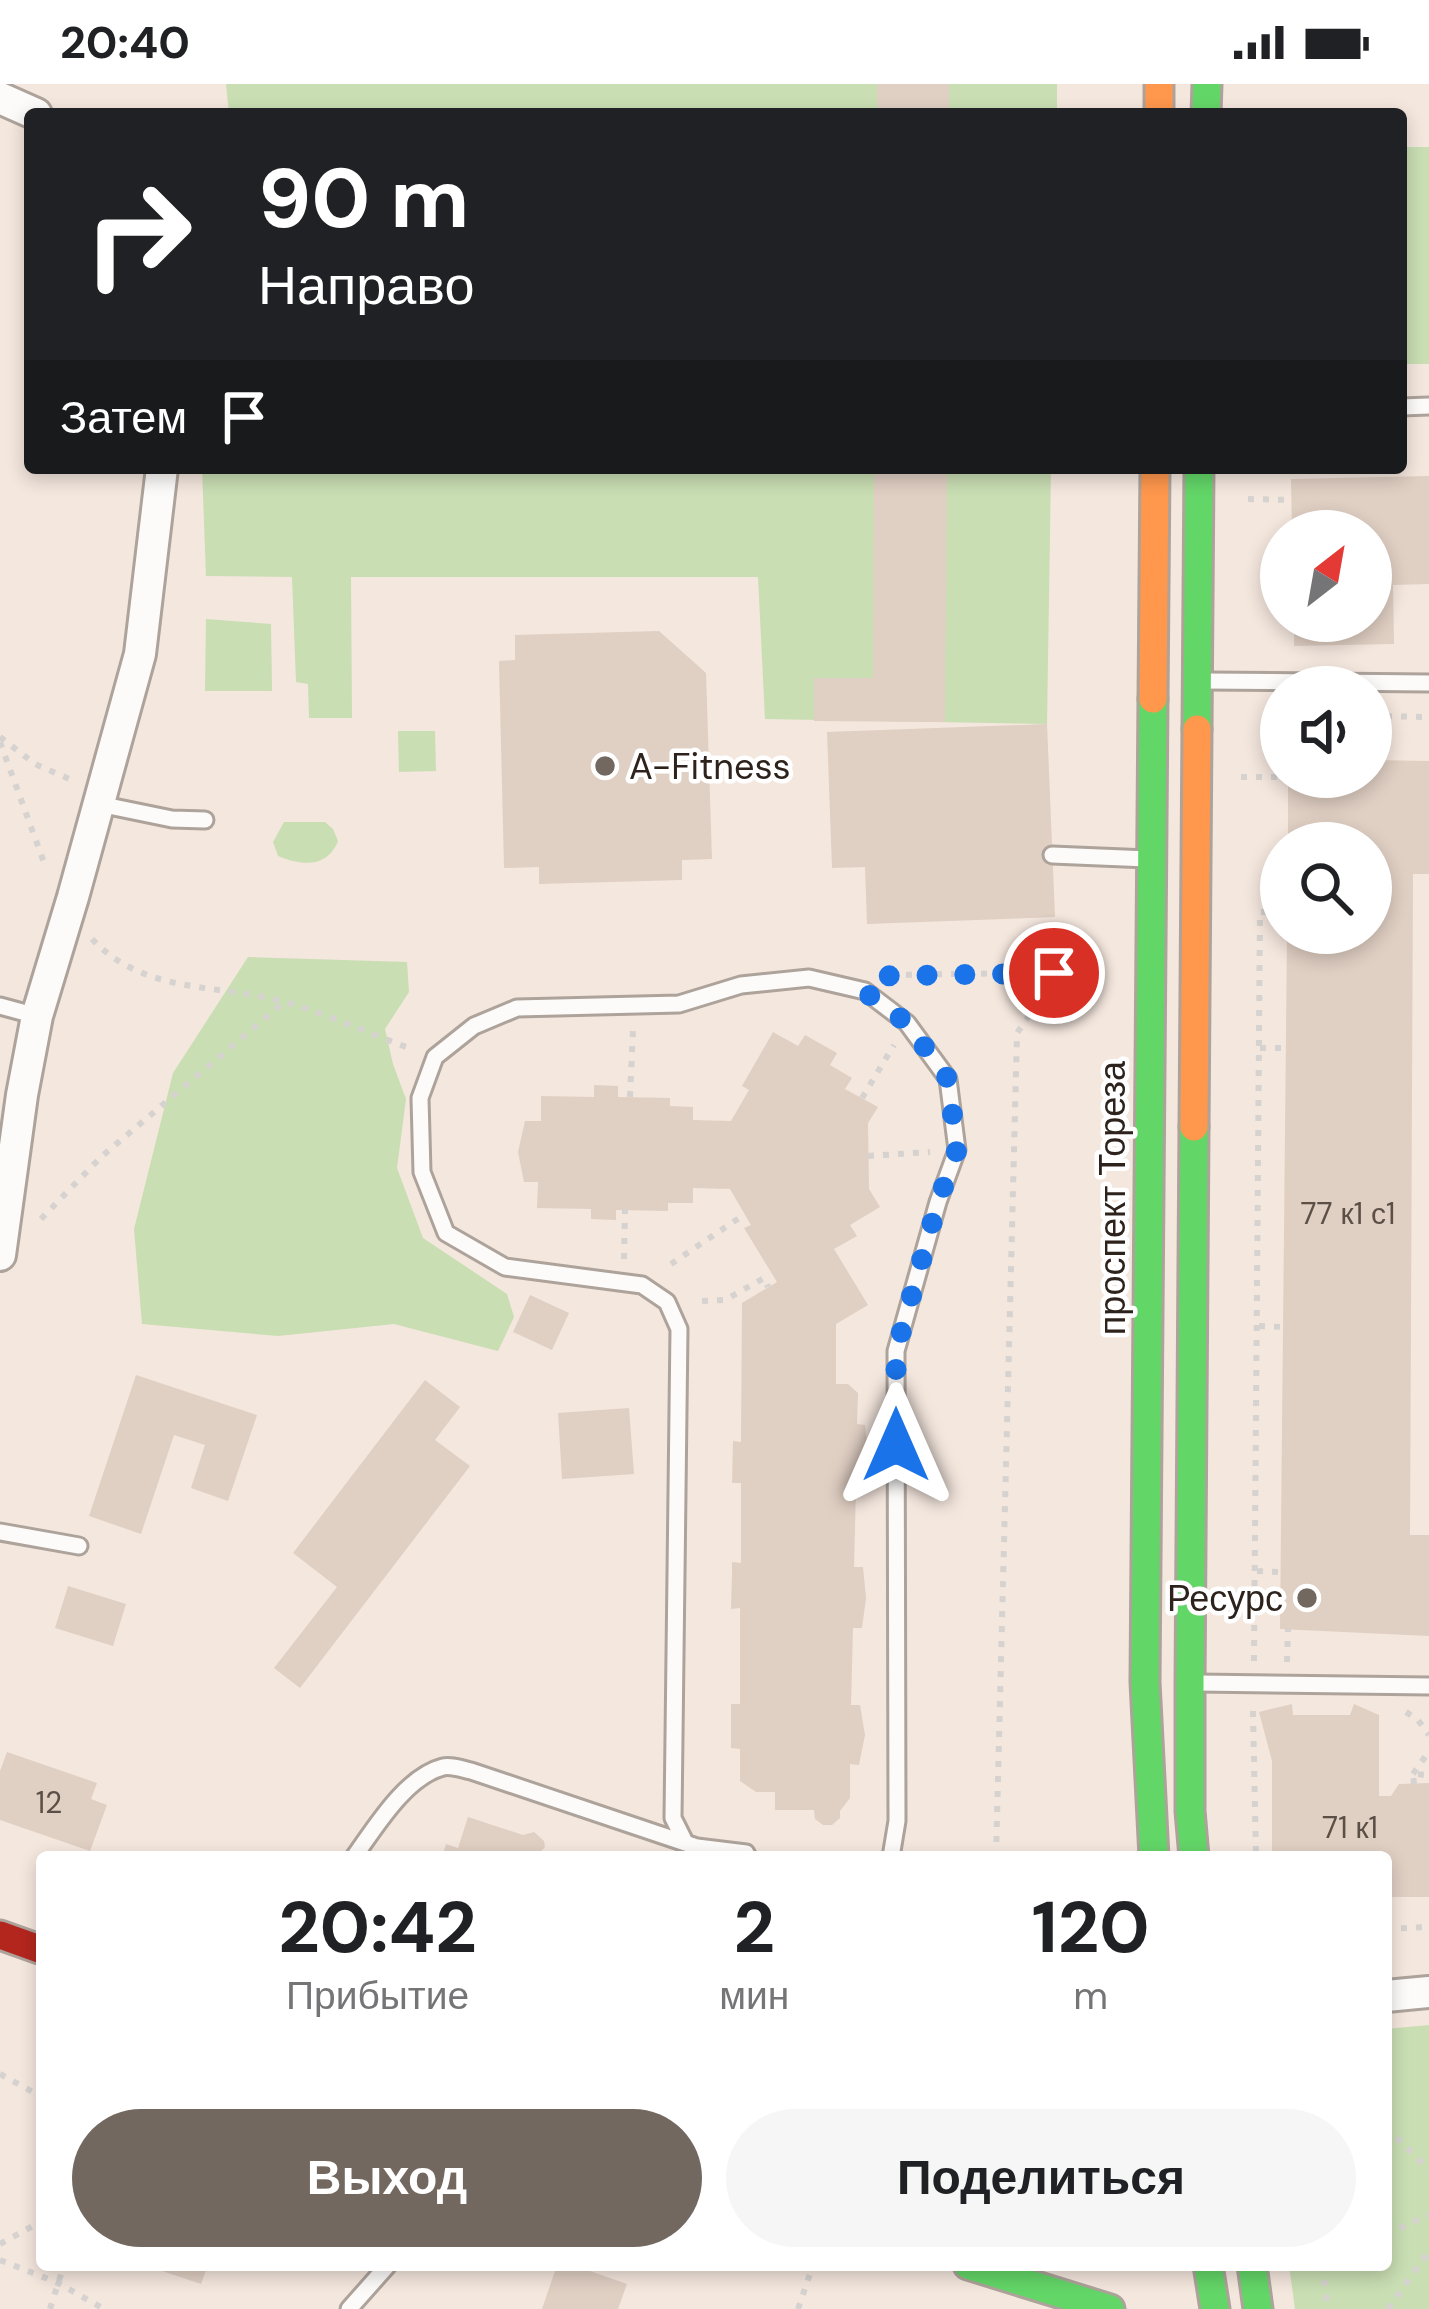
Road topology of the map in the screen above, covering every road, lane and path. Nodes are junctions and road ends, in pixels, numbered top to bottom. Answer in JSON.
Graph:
{"nodes":[{"id":1,"x":161,"y":474,"type":"edge"},
{"id":2,"x":1155,"y":474,"type":"edge"},
{"id":3,"x":1199,"y":474,"type":"edge"},
{"id":4,"x":1312,"y":474,"type":"edge"},
{"id":5,"x":1312,"y":478,"type":"dead end"},
{"id":6,"x":1248,"y":499,"type":"dead end"},
{"id":7,"x":1292,"y":500,"type":"dead end"},
{"id":8,"x":1197,"y":681,"type":"junction"},
{"id":9,"x":1429,"y":682,"type":"edge"},
{"id":10,"x":1260,"y":683,"type":"edge"},
{"id":11,"x":1392,"y":683,"type":"edge"},
{"id":12,"x":1392,"y":716,"type":"edge"},
{"id":13,"x":1429,"y":716,"type":"edge"},
{"id":14,"x":0,"y":740,"type":"edge"},
{"id":15,"x":1241,"y":777,"type":"dead end"},
{"id":16,"x":1260,"y":777,"type":"edge"},
{"id":17,"x":99,"y":804,"type":"junction"},
{"id":18,"x":205,"y":820,"type":"dead end"},
{"id":19,"x":1052,"y":855,"type":"dead end"},
{"id":20,"x":1150,"y":860,"type":"junction"},
{"id":21,"x":68,"y":913,"type":"junction"},
{"id":22,"x":1260,"y":954,"type":"edge"},
{"id":23,"x":865,"y":992,"type":"junction"},
{"id":24,"x":284,"y":1002,"type":"junction"},
{"id":25,"x":0,"y":1006,"type":"edge"},
{"id":26,"x":37,"y":1016,"type":"junction"},
{"id":27,"x":907,"y":1023,"type":"junction"},
{"id":28,"x":633,"y":1025,"type":"dead end"},
{"id":29,"x":1260,"y":1048,"type":"junction"},
{"id":30,"x":1286,"y":1048,"type":"dead end"},
{"id":31,"x":435,"y":1058,"type":"junction"},
{"id":32,"x":630,"y":1097,"type":"dead end"},
{"id":33,"x":862,"y":1098,"type":"dead end"},
{"id":34,"x":957,"y":1150,"type":"junction"},
{"id":35,"x":868,"y":1156,"type":"dead end"},
{"id":36,"x":5,"y":1179,"type":"edge"},
{"id":37,"x":626,"y":1209,"type":"dead end"},
{"id":38,"x":745,"y":1214,"type":"dead end"},
{"id":39,"x":29,"y":1231,"type":"dead end"},
{"id":40,"x":0,"y":1255,"type":"edge"},
{"id":41,"x":624,"y":1259,"type":"dead end"},
{"id":42,"x":670,"y":1264,"type":"dead end"},
{"id":43,"x":768,"y":1287,"type":"dead end"},
{"id":44,"x":702,"y":1301,"type":"dead end"},
{"id":45,"x":1259,"y":1326,"type":"junction"},
{"id":46,"x":1283,"y":1327,"type":"dead end"},
{"id":47,"x":0,"y":1532,"type":"edge"},
{"id":48,"x":79,"y":1546,"type":"dead end"},
{"id":49,"x":1257,"y":1571,"type":"junction"},
{"id":50,"x":1280,"y":1572,"type":"dead end"},
{"id":51,"x":1288,"y":1629,"type":"dead end"},
{"id":52,"x":1287,"y":1666,"type":"dead end"},
{"id":53,"x":1190,"y":1683,"type":"junction"},
{"id":54,"x":1255,"y":1684,"type":"junction"},
{"id":55,"x":1429,"y":1686,"type":"edge"},
{"id":56,"x":1429,"y":1751,"type":"edge"},
{"id":57,"x":1429,"y":1775,"type":"edge"},
{"id":58,"x":685,"y":1842,"type":"junction"},
{"id":59,"x":359,"y":1851,"type":"edge"},
{"id":60,"x":721,"y":1851,"type":"edge"},
{"id":61,"x":892,"y":1851,"type":"edge"},
{"id":62,"x":996,"y":1851,"type":"edge"},
{"id":63,"x":1154,"y":1851,"type":"edge"},
{"id":64,"x":1193,"y":1851,"type":"edge"},
{"id":65,"x":1256,"y":1851,"type":"edge"},
{"id":66,"x":1429,"y":1928,"type":"edge"},
{"id":67,"x":1392,"y":1929,"type":"edge"},
{"id":68,"x":0,"y":1935,"type":"edge"},
{"id":69,"x":36,"y":1948,"type":"edge"},
{"id":70,"x":1429,"y":1992,"type":"edge"},
{"id":71,"x":1392,"y":1995,"type":"edge"},
{"id":72,"x":0,"y":2074,"type":"edge"},
{"id":73,"x":36,"y":2094,"type":"edge"},
{"id":74,"x":1392,"y":2133,"type":"edge"},
{"id":75,"x":1429,"y":2170,"type":"edge"},
{"id":76,"x":1429,"y":2215,"type":"edge"},
{"id":77,"x":36,"y":2224,"type":"edge"},
{"id":78,"x":1392,"y":2231,"type":"edge"},
{"id":79,"x":0,"y":2244,"type":"edge"},
{"id":80,"x":1429,"y":2251,"type":"edge"},
{"id":81,"x":0,"y":2260,"type":"edge"},
{"id":82,"x":62,"y":2271,"type":"edge"},
{"id":83,"x":383,"y":2271,"type":"edge"},
{"id":84,"x":811,"y":2271,"type":"edge"},
{"id":85,"x":985,"y":2271,"type":"edge"},
{"id":86,"x":1209,"y":2271,"type":"edge"},
{"id":87,"x":1253,"y":2271,"type":"edge"},
{"id":88,"x":1323,"y":2271,"type":"edge"},
{"id":89,"x":58,"y":2283,"type":"junction"},
{"id":90,"x":50,"y":2309,"type":"edge"},
{"id":91,"x":104,"y":2309,"type":"edge"},
{"id":92,"x":349,"y":2309,"type":"edge"},
{"id":93,"x":798,"y":2309,"type":"edge"},
{"id":94,"x":1110,"y":2309,"type":"edge"},
{"id":95,"x":1215,"y":2309,"type":"edge"},
{"id":96,"x":1258,"y":2309,"type":"edge"},
{"id":97,"x":1328,"y":2309,"type":"edge"},
{"id":98,"x":1388,"y":2309,"type":"edge"}],
"edges":[{"from":1,"to":17,"type":"street"},
{"from":2,"to":20,"type":"main road","name":"проспект Тореза"},
{"from":3,"to":8,"type":"main road"},
{"from":4,"to":5,"type":"path"},
{"from":6,"to":7,"type":"path"},
{"from":8,"to":10,"type":"lane"},
{"from":8,"to":53,"type":"main road"},
{"from":9,"to":11,"type":"lane"},
{"from":12,"to":13,"type":"path"},
{"from":14,"to":17,"type":"path"},
{"from":14,"to":21,"type":"path"},
{"from":15,"to":16,"type":"path"},
{"from":17,"to":18,"type":"lane"},
{"from":17,"to":21,"type":"street"},
{"from":19,"to":20,"type":"lane"},
{"from":20,"to":63,"type":"main road","name":"проспект Тореза"},
{"from":21,"to":24,"type":"path"},
{"from":21,"to":26,"type":"street"},
{"from":22,"to":29,"type":"path"},
{"from":23,"to":27,"type":"lane"},
{"from":23,"to":31,"type":"lane"},
{"from":23,"to":62,"type":"path"},
{"from":24,"to":31,"type":"path"},
{"from":24,"to":39,"type":"path"},
{"from":25,"to":26,"type":"lane"},
{"from":26,"to":36,"type":"street"},
{"from":27,"to":33,"type":"path"},
{"from":27,"to":34,"type":"lane"},
{"from":28,"to":32,"type":"path"},
{"from":29,"to":30,"type":"path"},
{"from":29,"to":45,"type":"path"},
{"from":31,"to":58,"type":"lane"},
{"from":34,"to":35,"type":"path"},
{"from":34,"to":61,"type":"lane"},
{"from":36,"to":40,"type":"street"},
{"from":37,"to":41,"type":"path"},
{"from":38,"to":42,"type":"path"},
{"from":43,"to":44,"type":"path"},
{"from":45,"to":46,"type":"path"},
{"from":45,"to":49,"type":"path"},
{"from":47,"to":48,"type":"lane"},
{"from":49,"to":50,"type":"path"},
{"from":49,"to":54,"type":"path"},
{"from":51,"to":52,"type":"path"},
{"from":53,"to":54,"type":"lane"},
{"from":53,"to":64,"type":"main road"},
{"from":54,"to":55,"type":"lane"},
{"from":54,"to":65,"type":"path"},
{"from":56,"to":57,"type":"path"},
{"from":58,"to":59,"type":"lane"},
{"from":58,"to":60,"type":"lane"},
{"from":66,"to":67,"type":"path"},
{"from":68,"to":69,"type":"main road"},
{"from":70,"to":71,"type":"street"},
{"from":72,"to":73,"type":"path"},
{"from":74,"to":75,"type":"path"},
{"from":76,"to":78,"type":"path"},
{"from":77,"to":79,"type":"path"},
{"from":80,"to":98,"type":"path"},
{"from":81,"to":89,"type":"path"},
{"from":82,"to":89,"type":"path"},
{"from":83,"to":92,"type":"lane"},
{"from":84,"to":93,"type":"path"},
{"from":85,"to":94,"type":"main road"},
{"from":86,"to":95,"type":"main road"},
{"from":87,"to":96,"type":"main road"},
{"from":88,"to":97,"type":"path"},
{"from":89,"to":90,"type":"path"},
{"from":89,"to":91,"type":"path"}]}
